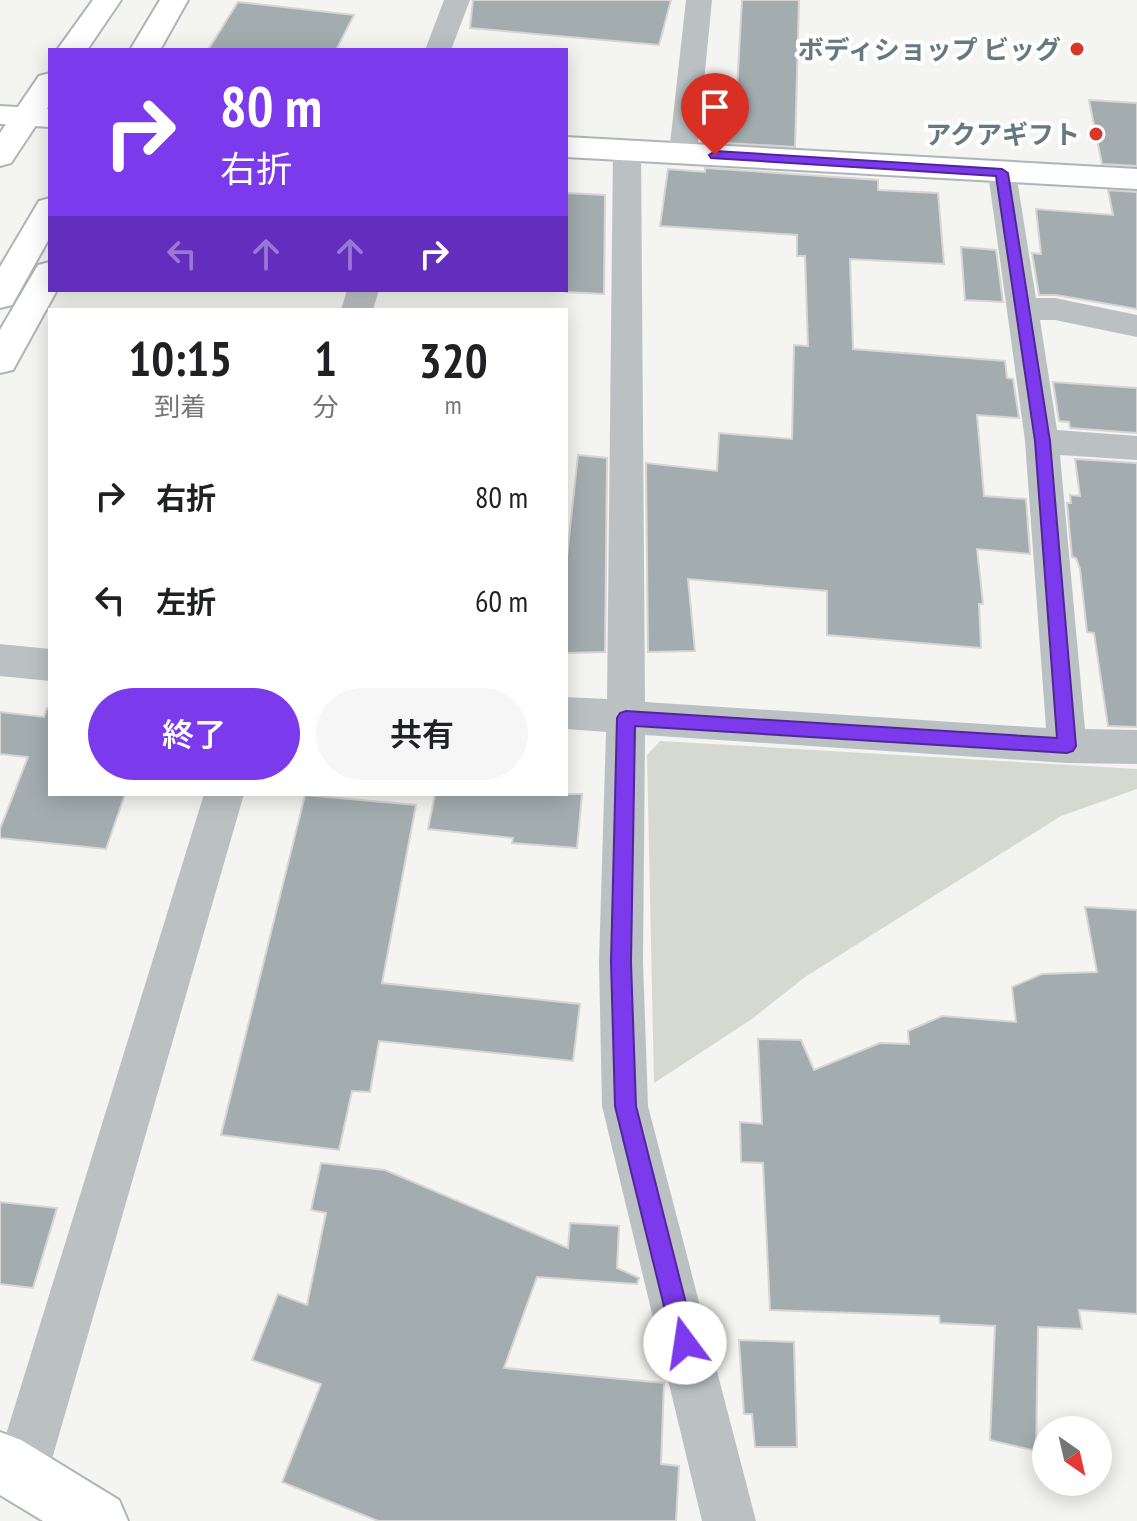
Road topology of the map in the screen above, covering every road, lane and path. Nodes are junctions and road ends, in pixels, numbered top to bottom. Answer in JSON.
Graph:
{"nodes":[{"id":1,"x":107,"y":0,"type":"edge"},
{"id":2,"x":174,"y":0,"type":"edge"},
{"id":3,"x":457,"y":0,"type":"edge"},
{"id":4,"x":699,"y":0,"type":"edge"},
{"id":5,"x":73,"y":48,"type":"edge"},
{"id":6,"x":146,"y":48,"type":"edge"},
{"id":7,"x":439,"y":48,"type":"edge"},
{"id":8,"x":48,"y":85,"type":"edge"},
{"id":9,"x":25,"y":117,"type":"edge"},
{"id":10,"x":0,"y":134,"type":"edge"},
{"id":11,"x":568,"y":147,"type":"edge"},
{"id":12,"x":627,"y":150,"type":"junction"},
{"id":13,"x":683,"y":153,"type":"junction"},
{"id":14,"x":0,"y":156,"type":"edge"},
{"id":15,"x":1002,"y":173,"type":"junction"},
{"id":16,"x":1137,"y":179,"type":"edge"},
{"id":17,"x":44,"y":218,"type":"edge"},
{"id":18,"x":48,"y":277,"type":"edge"},
{"id":19,"x":0,"y":297,"type":"edge"},
{"id":20,"x":1022,"y":309,"type":"junction"},
{"id":21,"x":1137,"y":326,"type":"edge"},
{"id":22,"x":0,"y":361,"type":"edge"},
{"id":23,"x":1042,"y":441,"type":"junction"},
{"id":24,"x":1137,"y":448,"type":"edge"},
{"id":25,"x":0,"y":660,"type":"edge"},
{"id":26,"x":48,"y":665,"type":"edge"},
{"id":27,"x":568,"y":713,"type":"edge"},
{"id":28,"x":626,"y":718,"type":"junction"},
{"id":29,"x":1067,"y":746,"type":"junction"},
{"id":30,"x":1137,"y":747,"type":"edge"},
{"id":31,"x":223,"y":796,"type":"edge"},
{"id":32,"x":10,"y":1467,"type":"edge"},
{"id":33,"x":98,"y":1521,"type":"edge"},
{"id":34,"x":729,"y":1521,"type":"edge"}],
"edges":[{"from":1,"to":5,"type":"main road"},
{"from":2,"to":6,"type":"main road"},
{"from":3,"to":7,"type":"street"},
{"from":4,"to":13,"type":"street"},
{"from":8,"to":9,"type":"main road"},
{"from":9,"to":10,"type":"main road"},
{"from":9,"to":14,"type":"main road"},
{"from":11,"to":12,"type":"main road"},
{"from":12,"to":13,"type":"main road"},
{"from":12,"to":28,"type":"street"},
{"from":13,"to":15,"type":"main road"},
{"from":15,"to":16,"type":"main road"},
{"from":15,"to":20,"type":"street"},
{"from":17,"to":19,"type":"main road"},
{"from":18,"to":22,"type":"main road"},
{"from":20,"to":21,"type":"street"},
{"from":20,"to":23,"type":"street"},
{"from":23,"to":24,"type":"street"},
{"from":23,"to":29,"type":"street"},
{"from":25,"to":26,"type":"street"},
{"from":27,"to":28,"type":"street"},
{"from":28,"to":29,"type":"street"},
{"from":28,"to":34,"type":"street"},
{"from":29,"to":30,"type":"street"},
{"from":31,"to":32,"type":"street"},
{"from":32,"to":33,"type":"main road"}]}
